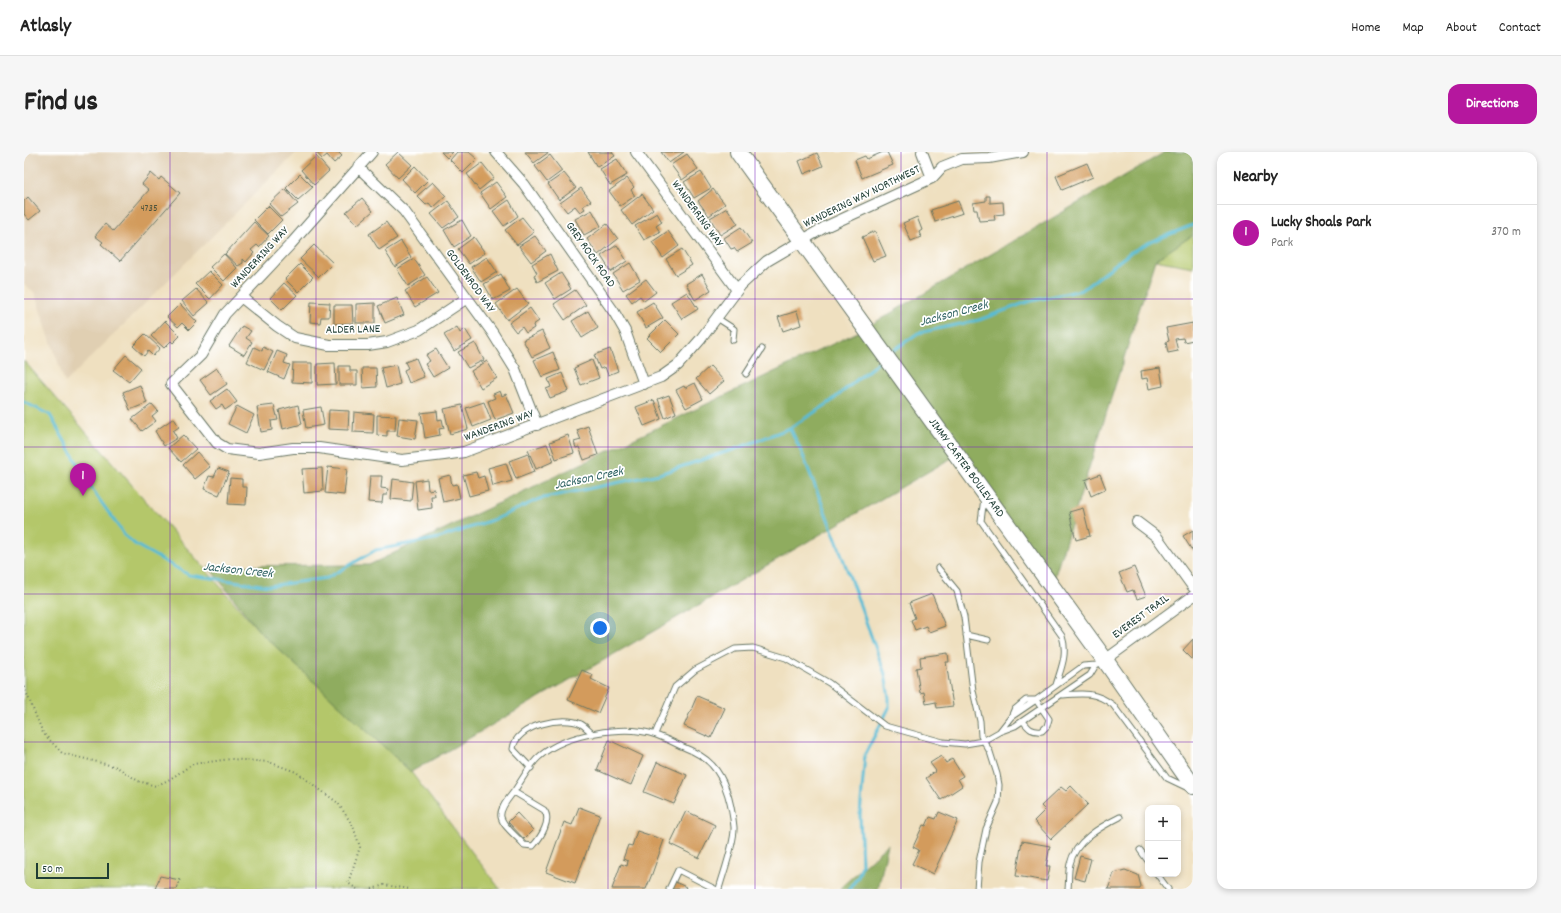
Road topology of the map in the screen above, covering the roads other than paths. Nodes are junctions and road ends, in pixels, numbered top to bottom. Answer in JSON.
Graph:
{"nodes":[{"id":1,"x":372,"y":152,"type":"edge"},
{"id":2,"x":496,"y":152,"type":"edge"},
{"id":3,"x":636,"y":152,"type":"edge"},
{"id":4,"x":738,"y":152,"type":"edge"},
{"id":5,"x":922,"y":152,"type":"edge"},
{"id":6,"x":1023,"y":152,"type":"edge"},
{"id":7,"x":954,"y":157,"type":"edge"},
{"id":8,"x":358,"y":168,"type":"junction"},
{"id":9,"x":932,"y":178,"type":"junction"},
{"id":10,"x":801,"y":241,"type":"junction"},
{"id":11,"x":737,"y":290,"type":"junction"},
{"id":12,"x":241,"y":297,"type":"junction"},
{"id":13,"x":467,"y":298,"type":"junction"},
{"id":14,"x":717,"y":318,"type":"junction"},
{"id":15,"x":733,"y":340,"type":"dead end"},
{"id":16,"x":762,"y":349,"type":"dead end"},
{"id":17,"x":746,"y":374,"type":"dead end"},
{"id":18,"x":171,"y":384,"type":"joint"},
{"id":19,"x":644,"y":384,"type":"junction"},
{"id":20,"x":538,"y":425,"type":"junction"},
{"id":21,"x":984,"y":493,"type":"junction"},
{"id":22,"x":1137,"y":522,"type":"dead end"},
{"id":23,"x":938,"y":568,"type":"dead end"},
{"id":24,"x":1193,"y":587,"type":"edge"},
{"id":25,"x":1193,"y":596,"type":"edge"},
{"id":26,"x":966,"y":635,"type":"junction"},
{"id":27,"x":988,"y":640,"type":"dead end"},
{"id":28,"x":1100,"y":663,"type":"junction"},
{"id":29,"x":1056,"y":685,"type":"junction"},
{"id":30,"x":1062,"y":695,"type":"junction"},
{"id":31,"x":1036,"y":700,"type":"junction"},
{"id":32,"x":1043,"y":708,"type":"junction"},
{"id":33,"x":1023,"y":722,"type":"junction"},
{"id":34,"x":999,"y":732,"type":"junction"},
{"id":35,"x":593,"y":734,"type":"junction"},
{"id":36,"x":655,"y":734,"type":"junction"},
{"id":37,"x":983,"y":741,"type":"junction"},
{"id":38,"x":531,"y":768,"type":"junction"},
{"id":39,"x":1193,"y":786,"type":"edge"},
{"id":40,"x":1193,"y":791,"type":"edge"},
{"id":41,"x":514,"y":792,"type":"junction"},
{"id":42,"x":1120,"y":818,"type":"dead end"},
{"id":43,"x":1140,"y":850,"type":"dead end"},
{"id":44,"x":1145,"y":857,"type":"edge"},
{"id":45,"x":1159,"y":877,"type":"edge"},
{"id":46,"x":669,"y":889,"type":"edge"},
{"id":47,"x":715,"y":889,"type":"edge"},
{"id":48,"x":719,"y":889,"type":"edge"},
{"id":49,"x":977,"y":889,"type":"edge"},
{"id":50,"x":1068,"y":889,"type":"edge"},
{"id":51,"x":1168,"y":889,"type":"edge"}],
"edges":[{"from":1,"to":8,"type":"street","name":"WANDERRING WAY"},
{"from":2,"to":19,"type":"street","name":"GREY ROCK ROAD"},
{"from":3,"to":11,"type":"street","name":"WANDERRING WAY"},
{"from":4,"to":10,"type":"main road","name":"JIMMY CARTER BOULEVARD"},
{"from":5,"to":9,"type":"street"},
{"from":6,"to":7,"type":"street","name":"WANDERING WAY NORTHWEST"},
{"from":7,"to":9,"type":"street","name":"WANDERING WAY NORTHWEST"},
{"from":8,"to":12,"type":"street","name":"WANDERRING WAY"},
{"from":8,"to":13,"type":"street","name":"GOLDENROD WAY"},
{"from":9,"to":10,"type":"street","name":"WANDERING WAY NORTHWEST"},
{"from":10,"to":11,"type":"street","name":"WANDERING WAY"},
{"from":10,"to":21,"type":"main road","name":"JIMMY CARTER BOULEVARD"},
{"from":11,"to":14,"type":"street","name":"WANDERING WAY"},
{"from":12,"to":13,"type":"street","name":"ALDER LANE"},
{"from":12,"to":18,"type":"street","name":"WANDERRING WAY"},
{"from":13,"to":20,"type":"street","name":"GOLDENROD WAY"},
{"from":14,"to":15,"type":"lane"},
{"from":14,"to":19,"type":"street","name":"WANDERING WAY"},
{"from":16,"to":17,"type":"lane"},
{"from":18,"to":20,"type":"street","name":"WANDERING WAY"},
{"from":19,"to":20,"type":"street","name":"WANDERING WAY"},
{"from":21,"to":28,"type":"main road","name":"JIMMY CARTER BOULEVARD"},
{"from":21,"to":29,"type":"lane"},
{"from":22,"to":24,"type":"street"},
{"from":23,"to":26,"type":"lane"},
{"from":25,"to":28,"type":"street","name":"EVEREST TRAIL"},
{"from":26,"to":27,"type":"lane"},
{"from":26,"to":37,"type":"lane"},
{"from":28,"to":29,"type":"lane"},
{"from":28,"to":30,"type":"lane"},
{"from":28,"to":39,"type":"main road","name":"JIMMY CARTER BOULEVARD"},
{"from":29,"to":31,"type":"lane"},
{"from":30,"to":32,"type":"lane"},
{"from":30,"to":40,"type":"lane"},
{"from":31,"to":32,"type":"lane"},
{"from":31,"to":34,"type":"lane"},
{"from":32,"to":33,"type":"lane"},
{"from":32,"to":33,"type":"lane"},
{"from":33,"to":34,"type":"lane"},
{"from":34,"to":37,"type":"lane"},
{"from":35,"to":36,"type":"lane"},
{"from":35,"to":38,"type":"lane"},
{"from":35,"to":38,"type":"lane"},
{"from":36,"to":37,"type":"lane"},
{"from":36,"to":48,"type":"lane"},
{"from":37,"to":49,"type":"lane"},
{"from":38,"to":41,"type":"lane"},
{"from":41,"to":41,"type":"lane"},
{"from":42,"to":50,"type":"lane"},
{"from":43,"to":44,"type":"lane"},
{"from":45,"to":51,"type":"lane"},
{"from":46,"to":47,"type":"lane"}]}
